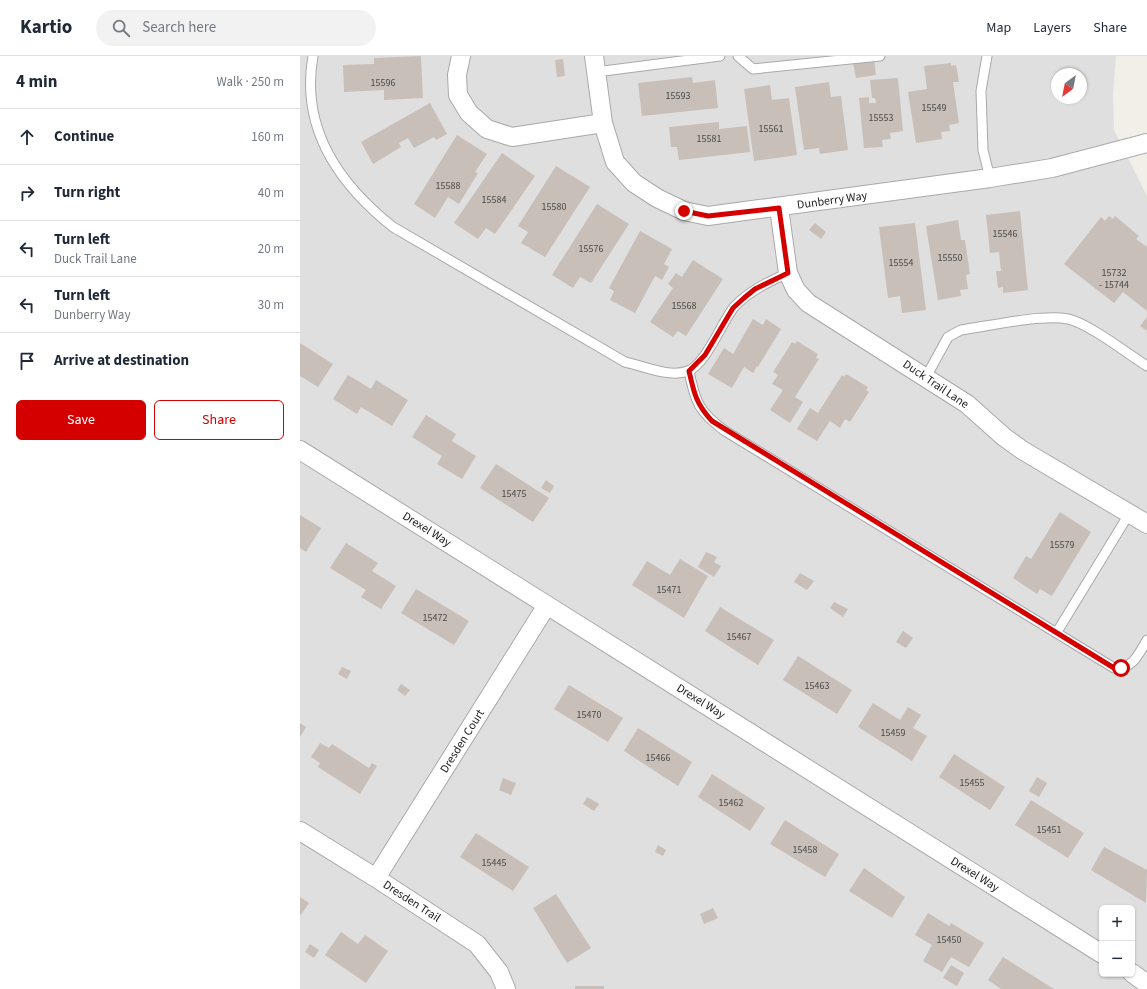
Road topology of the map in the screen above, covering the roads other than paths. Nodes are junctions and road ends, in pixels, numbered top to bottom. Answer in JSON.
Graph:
{"nodes":[{"id":1,"x":313,"y":56,"type":"edge"},
{"id":2,"x":461,"y":56,"type":"edge"},
{"id":3,"x":720,"y":56,"type":"edge"},
{"id":4,"x":738,"y":56,"type":"edge"},
{"id":5,"x":880,"y":56,"type":"edge"},
{"id":6,"x":987,"y":56,"type":"edge"},
{"id":7,"x":595,"y":64,"type":"edge"},
{"id":8,"x":603,"y":123,"type":"junction"},
{"id":9,"x":1147,"y":143,"type":"edge"},
{"id":10,"x":990,"y":178,"type":"junction"},
{"id":11,"x":779,"y":208,"type":"junction"},
{"id":12,"x":788,"y":273,"type":"junction"},
{"id":13,"x":1147,"y":366,"type":"edge"},
{"id":14,"x":689,"y":371,"type":"junction"},
{"id":15,"x":926,"y":377,"type":"junction"},
{"id":16,"x":300,"y":450,"type":"edge"},
{"id":17,"x":1129,"y":514,"type":"junction"},
{"id":18,"x":1147,"y":524,"type":"edge"},
{"id":19,"x":547,"y":605,"type":"junction"},
{"id":20,"x":1057,"y":632,"type":"junction"},
{"id":21,"x":1147,"y":640,"type":"edge"},
{"id":22,"x":300,"y":831,"type":"edge"},
{"id":23,"x":376,"y":878,"type":"junction"},
{"id":24,"x":1099,"y":952,"type":"edge"},
{"id":25,"x":1135,"y":974,"type":"edge"},
{"id":26,"x":1147,"y":984,"type":"edge"},
{"id":27,"x":506,"y":989,"type":"edge"}],
"edges":[{"from":1,"to":14,"type":"lane"},
{"from":2,"to":8,"type":"street"},
{"from":3,"to":7,"type":"lane"},
{"from":4,"to":5,"type":"lane"},
{"from":6,"to":10,"type":"lane"},
{"from":7,"to":8,"type":"street","name":"Dunberry Way"},
{"from":8,"to":11,"type":"street","name":"Dunberry Way"},
{"from":9,"to":10,"type":"street","name":"Dunberry Way"},
{"from":10,"to":11,"type":"street","name":"Dunberry Way"},
{"from":11,"to":12,"type":"street","name":"Duck Trail Lane"},
{"from":12,"to":14,"type":"lane"},
{"from":12,"to":15,"type":"street","name":"Duck Trail Lane"},
{"from":13,"to":15,"type":"lane"},
{"from":14,"to":20,"type":"lane"},
{"from":15,"to":17,"type":"street","name":"Duck Trail Lane"},
{"from":16,"to":19,"type":"street","name":"Drexel Way"},
{"from":17,"to":18,"type":"street","name":"Duck Trail Lane"},
{"from":17,"to":20,"type":"lane"},
{"from":19,"to":23,"type":"street","name":"Dresden Court"},
{"from":19,"to":24,"type":"street","name":"Drexel Way"},
{"from":20,"to":21,"type":"lane"},
{"from":22,"to":23,"type":"street","name":"Dresden Trail"},
{"from":23,"to":27,"type":"street","name":"Dresden Trail"},
{"from":25,"to":26,"type":"street"}]}
